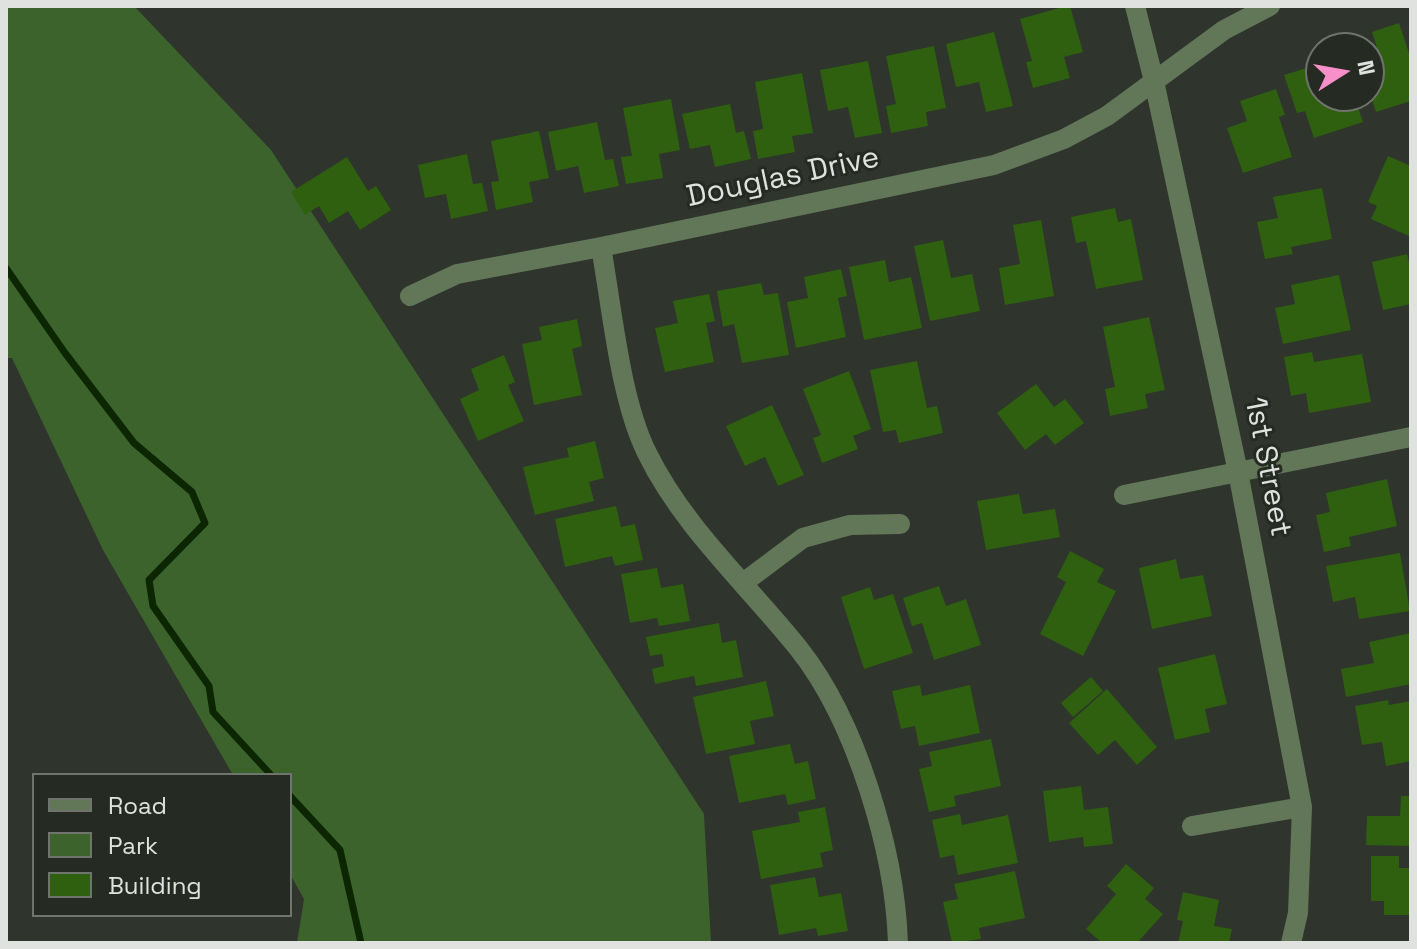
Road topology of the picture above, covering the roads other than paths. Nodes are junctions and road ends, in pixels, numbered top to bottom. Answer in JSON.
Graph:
{"nodes":[{"id":1,"x":1135,"y":6,"type":"edge"},
{"id":2,"x":1270,"y":6,"type":"edge"},
{"id":3,"x":1154,"y":81,"type":"junction"},
{"id":4,"x":601,"y":247,"type":"junction"},
{"id":5,"x":410,"y":296,"type":"dead end"},
{"id":6,"x":1411,"y":437,"type":"edge"},
{"id":7,"x":1238,"y":472,"type":"junction"},
{"id":8,"x":1124,"y":495,"type":"dead end"},
{"id":9,"x":900,"y":524,"type":"dead end"},
{"id":10,"x":743,"y":583,"type":"junction"},
{"id":11,"x":1302,"y":807,"type":"junction"},
{"id":12,"x":1192,"y":826,"type":"dead end"},
{"id":13,"x":898,"y":943,"type":"edge"},
{"id":14,"x":1291,"y":943,"type":"edge"}],
"edges":[{"from":1,"to":3,"type":"street","name":"1st Street"},
{"from":2,"to":3,"type":"street","name":"Douglas Drive"},
{"from":3,"to":4,"type":"street","name":"Douglas Drive"},
{"from":3,"to":7,"type":"street","name":"1st Street"},
{"from":4,"to":5,"type":"street","name":"Douglas Drive"},
{"from":4,"to":10,"type":"street"},
{"from":6,"to":7,"type":"street"},
{"from":7,"to":8,"type":"street"},
{"from":7,"to":11,"type":"street","name":"1st Street"},
{"from":9,"to":10,"type":"street"},
{"from":10,"to":13,"type":"street"},
{"from":11,"to":12,"type":"street"},
{"from":11,"to":14,"type":"street","name":"1st Street"}]}
